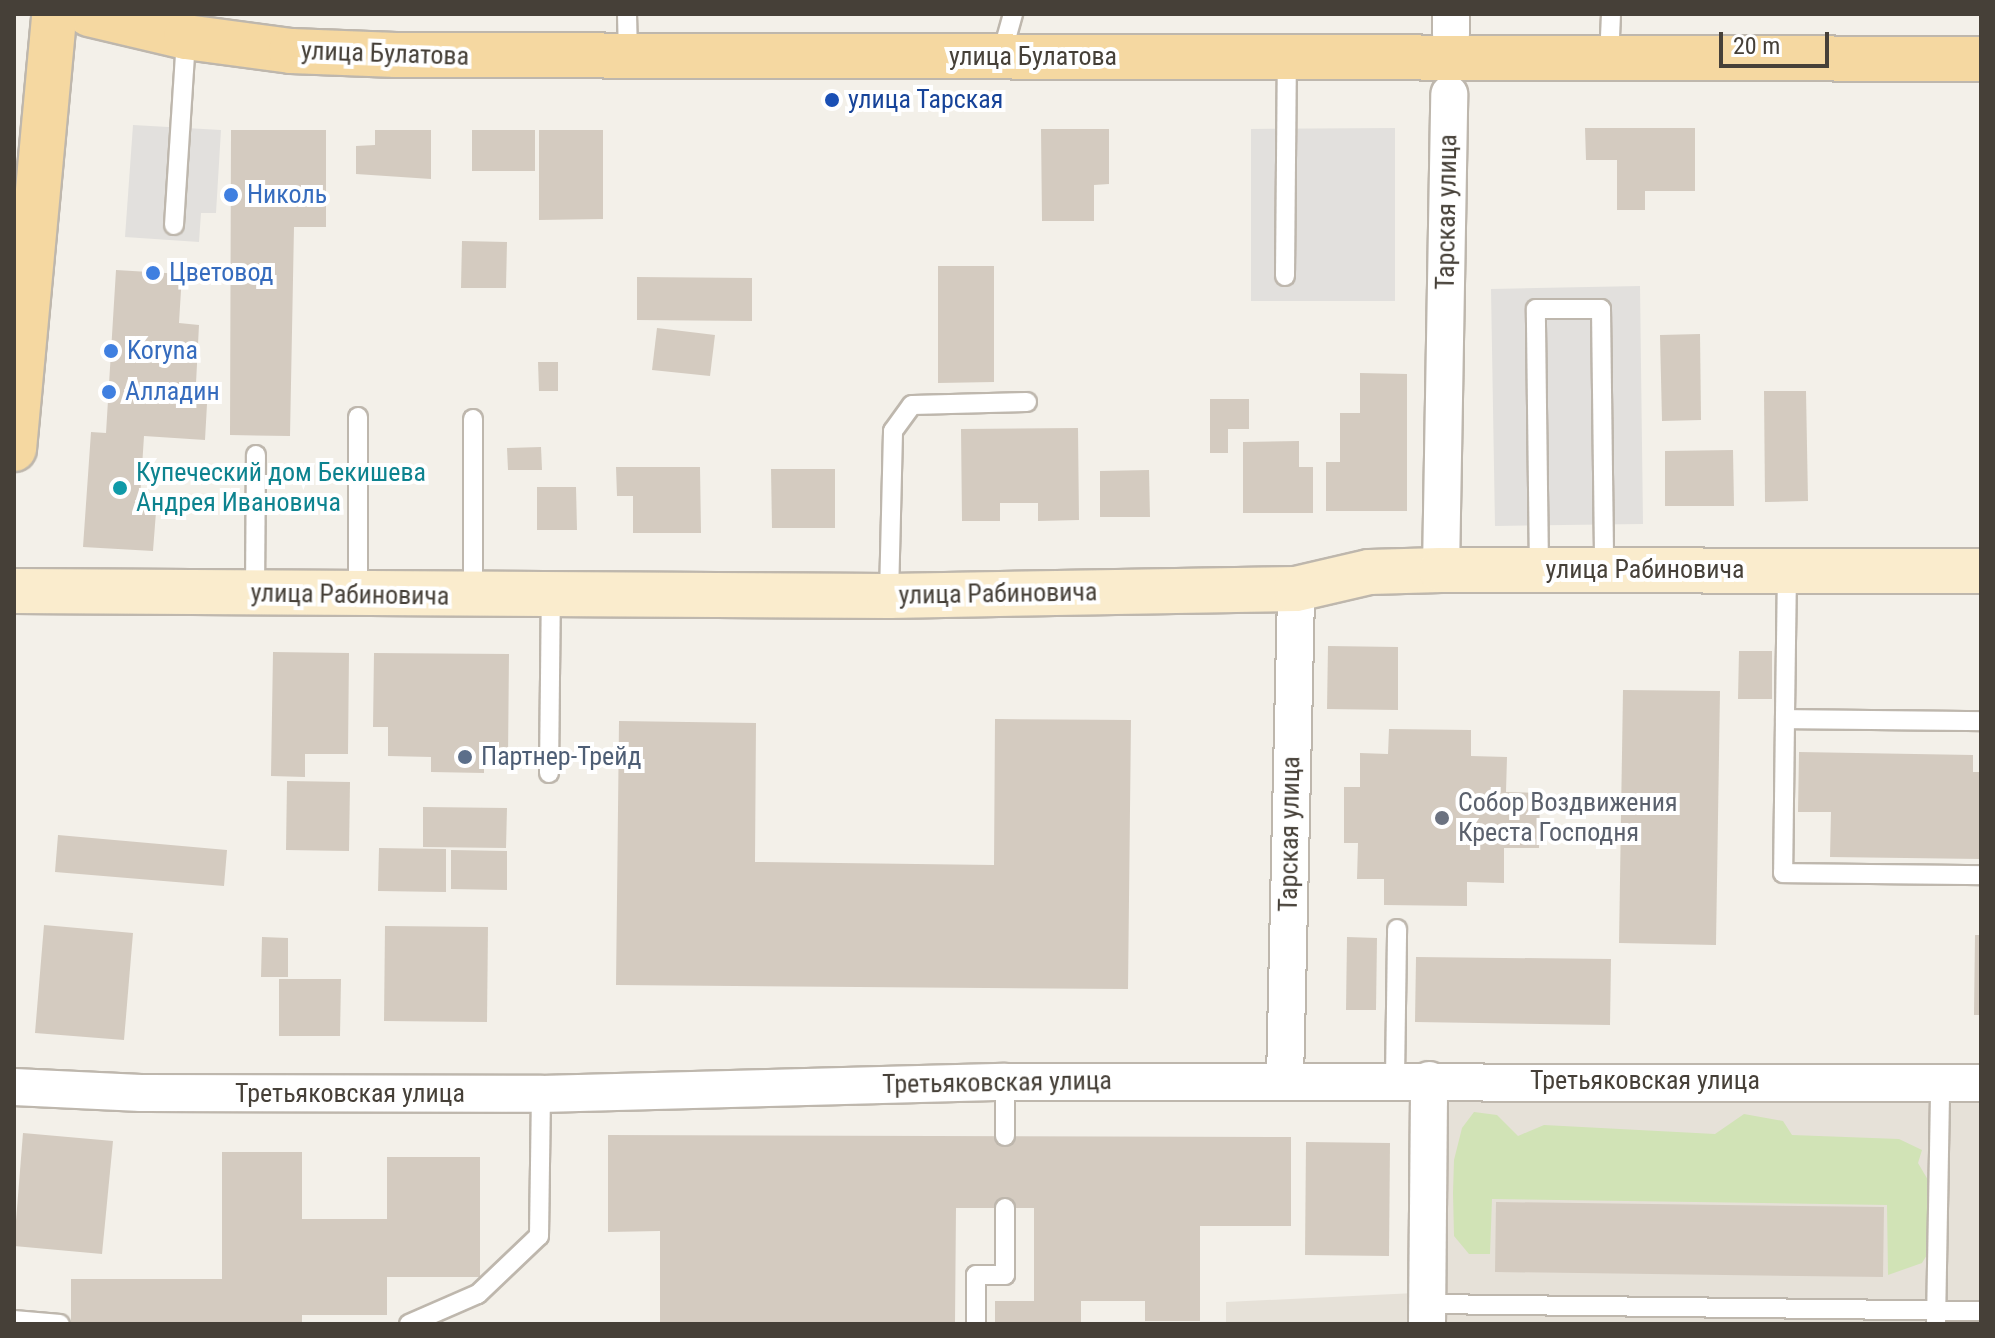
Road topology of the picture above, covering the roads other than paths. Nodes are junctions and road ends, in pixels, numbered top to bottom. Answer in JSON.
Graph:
{"nodes":[{"id":1,"x":54,"y":14,"type":"edge"},
{"id":2,"x":89,"y":14,"type":"edge"},
{"id":3,"x":627,"y":14,"type":"edge"},
{"id":4,"x":1013,"y":14,"type":"edge"},
{"id":5,"x":1611,"y":14,"type":"edge"},
{"id":6,"x":186,"y":37,"type":"junction"},
{"id":7,"x":1001,"y":57,"type":"junction"},
{"id":8,"x":628,"y":58,"type":"junction"},
{"id":9,"x":1287,"y":59,"type":"junction"},
{"id":10,"x":1981,"y":59,"type":"edge"},
{"id":11,"x":1609,"y":60,"type":"junction"},
{"id":12,"x":1449,"y":94,"type":"dead end"},
{"id":13,"x":174,"y":225,"type":"dead end"},
{"id":14,"x":1285,"y":276,"type":"dead end"},
{"id":15,"x":1027,"y":402,"type":"dead end"},
{"id":16,"x":358,"y":417,"type":"dead end"},
{"id":17,"x":473,"y":419,"type":"dead end"},
{"id":18,"x":14,"y":449,"type":"edge"},
{"id":19,"x":256,"y":455,"type":"dead end"},
{"id":20,"x":1441,"y":570,"type":"junction"},
{"id":21,"x":1539,"y":570,"type":"junction"},
{"id":22,"x":1604,"y":570,"type":"junction"},
{"id":23,"x":1787,"y":571,"type":"junction"},
{"id":24,"x":1981,"y":571,"type":"edge"},
{"id":25,"x":1296,"y":589,"type":"junction"},
{"id":26,"x":14,"y":591,"type":"edge"},
{"id":27,"x":255,"y":594,"type":"junction"},
{"id":28,"x":358,"y":596,"type":"junction"},
{"id":29,"x":473,"y":596,"type":"junction"},
{"id":30,"x":551,"y":596,"type":"junction"},
{"id":31,"x":889,"y":596,"type":"junction"},
{"id":32,"x":1785,"y":719,"type":"junction"},
{"id":33,"x":1981,"y":721,"type":"edge"},
{"id":34,"x":549,"y":773,"type":"dead end"},
{"id":35,"x":1981,"y":875,"type":"edge"},
{"id":36,"x":1397,"y":929,"type":"dead end"},
{"id":37,"x":1285,"y":1080,"type":"junction"},
{"id":38,"x":1412,"y":1080,"type":"junction"},
{"id":39,"x":1005,"y":1082,"type":"junction"},
{"id":40,"x":1940,"y":1083,"type":"junction"},
{"id":41,"x":1981,"y":1083,"type":"edge"},
{"id":42,"x":14,"y":1087,"type":"edge"},
{"id":43,"x":541,"y":1094,"type":"junction"},
{"id":44,"x":1005,"y":1136,"type":"dead end"},
{"id":45,"x":1005,"y":1208,"type":"dead end"},
{"id":46,"x":1981,"y":1311,"type":"edge"},
{"id":47,"x":1427,"y":1314,"type":"edge"},
{"id":48,"x":1622,"y":1315,"type":"edge"},
{"id":49,"x":1852,"y":1316,"type":"edge"},
{"id":50,"x":1936,"y":1317,"type":"edge"},
{"id":51,"x":14,"y":1320,"type":"edge"},
{"id":52,"x":60,"y":1324,"type":"edge"},
{"id":53,"x":409,"y":1324,"type":"edge"},
{"id":54,"x":976,"y":1324,"type":"edge"}],
"edges":[{"from":1,"to":18,"type":"main road"},
{"from":2,"to":6,"type":"main road","name":"улица Булатова"},
{"from":3,"to":8,"type":"lane"},
{"from":4,"to":7,"type":"lane"},
{"from":5,"to":11,"type":"lane"},
{"from":6,"to":8,"type":"main road","name":"улица Булатова"},
{"from":6,"to":13,"type":"lane"},
{"from":7,"to":8,"type":"main road","name":"улица Булатова"},
{"from":7,"to":9,"type":"main road","name":"улица Булатова"},
{"from":9,"to":11,"type":"main road","name":"улица Булатова"},
{"from":9,"to":14,"type":"lane"},
{"from":10,"to":11,"type":"main road","name":"улица Булатова"},
{"from":12,"to":20,"type":"street","name":"Тарская улица"},
{"from":15,"to":31,"type":"lane"},
{"from":16,"to":28,"type":"lane"},
{"from":17,"to":29,"type":"lane"},
{"from":19,"to":27,"type":"lane"},
{"from":20,"to":21,"type":"street","name":"улица Рабиновича"},
{"from":20,"to":25,"type":"street","name":"улица Рабиновича"},
{"from":21,"to":22,"type":"street","name":"улица Рабиновича"},
{"from":21,"to":22,"type":"lane"},
{"from":22,"to":23,"type":"street","name":"улица Рабиновича"},
{"from":23,"to":24,"type":"street","name":"улица Рабиновича"},
{"from":23,"to":32,"type":"lane"},
{"from":25,"to":31,"type":"street","name":"улица Рабиновича"},
{"from":25,"to":37,"type":"street","name":"Тарская улица"},
{"from":26,"to":27,"type":"street","name":"улица Рабиновича"},
{"from":27,"to":28,"type":"street","name":"улица Рабиновича"},
{"from":28,"to":29,"type":"street","name":"улица Рабиновича"},
{"from":29,"to":30,"type":"street","name":"улица Рабиновича"},
{"from":30,"to":31,"type":"street","name":"улица Рабиновича"},
{"from":30,"to":34,"type":"lane"},
{"from":32,"to":33,"type":"lane"},
{"from":32,"to":35,"type":"lane"},
{"from":36,"to":38,"type":"lane"},
{"from":37,"to":38,"type":"street","name":"Третьяковская улица"},
{"from":37,"to":39,"type":"street","name":"Третьяковская улица"},
{"from":38,"to":40,"type":"street","name":"Третьяковская улица"},
{"from":38,"to":47,"type":"street"},
{"from":39,"to":43,"type":"street","name":"Третьяковская улица"},
{"from":39,"to":44,"type":"lane"},
{"from":40,"to":41,"type":"street","name":"Третьяковская улица"},
{"from":40,"to":50,"type":"lane"},
{"from":42,"to":43,"type":"street","name":"Третьяковская улица"},
{"from":43,"to":53,"type":"lane"},
{"from":45,"to":54,"type":"lane"},
{"from":46,"to":50,"type":"lane"},
{"from":47,"to":48,"type":"lane"},
{"from":48,"to":49,"type":"lane"},
{"from":49,"to":50,"type":"lane"},
{"from":51,"to":52,"type":"lane"}]}
